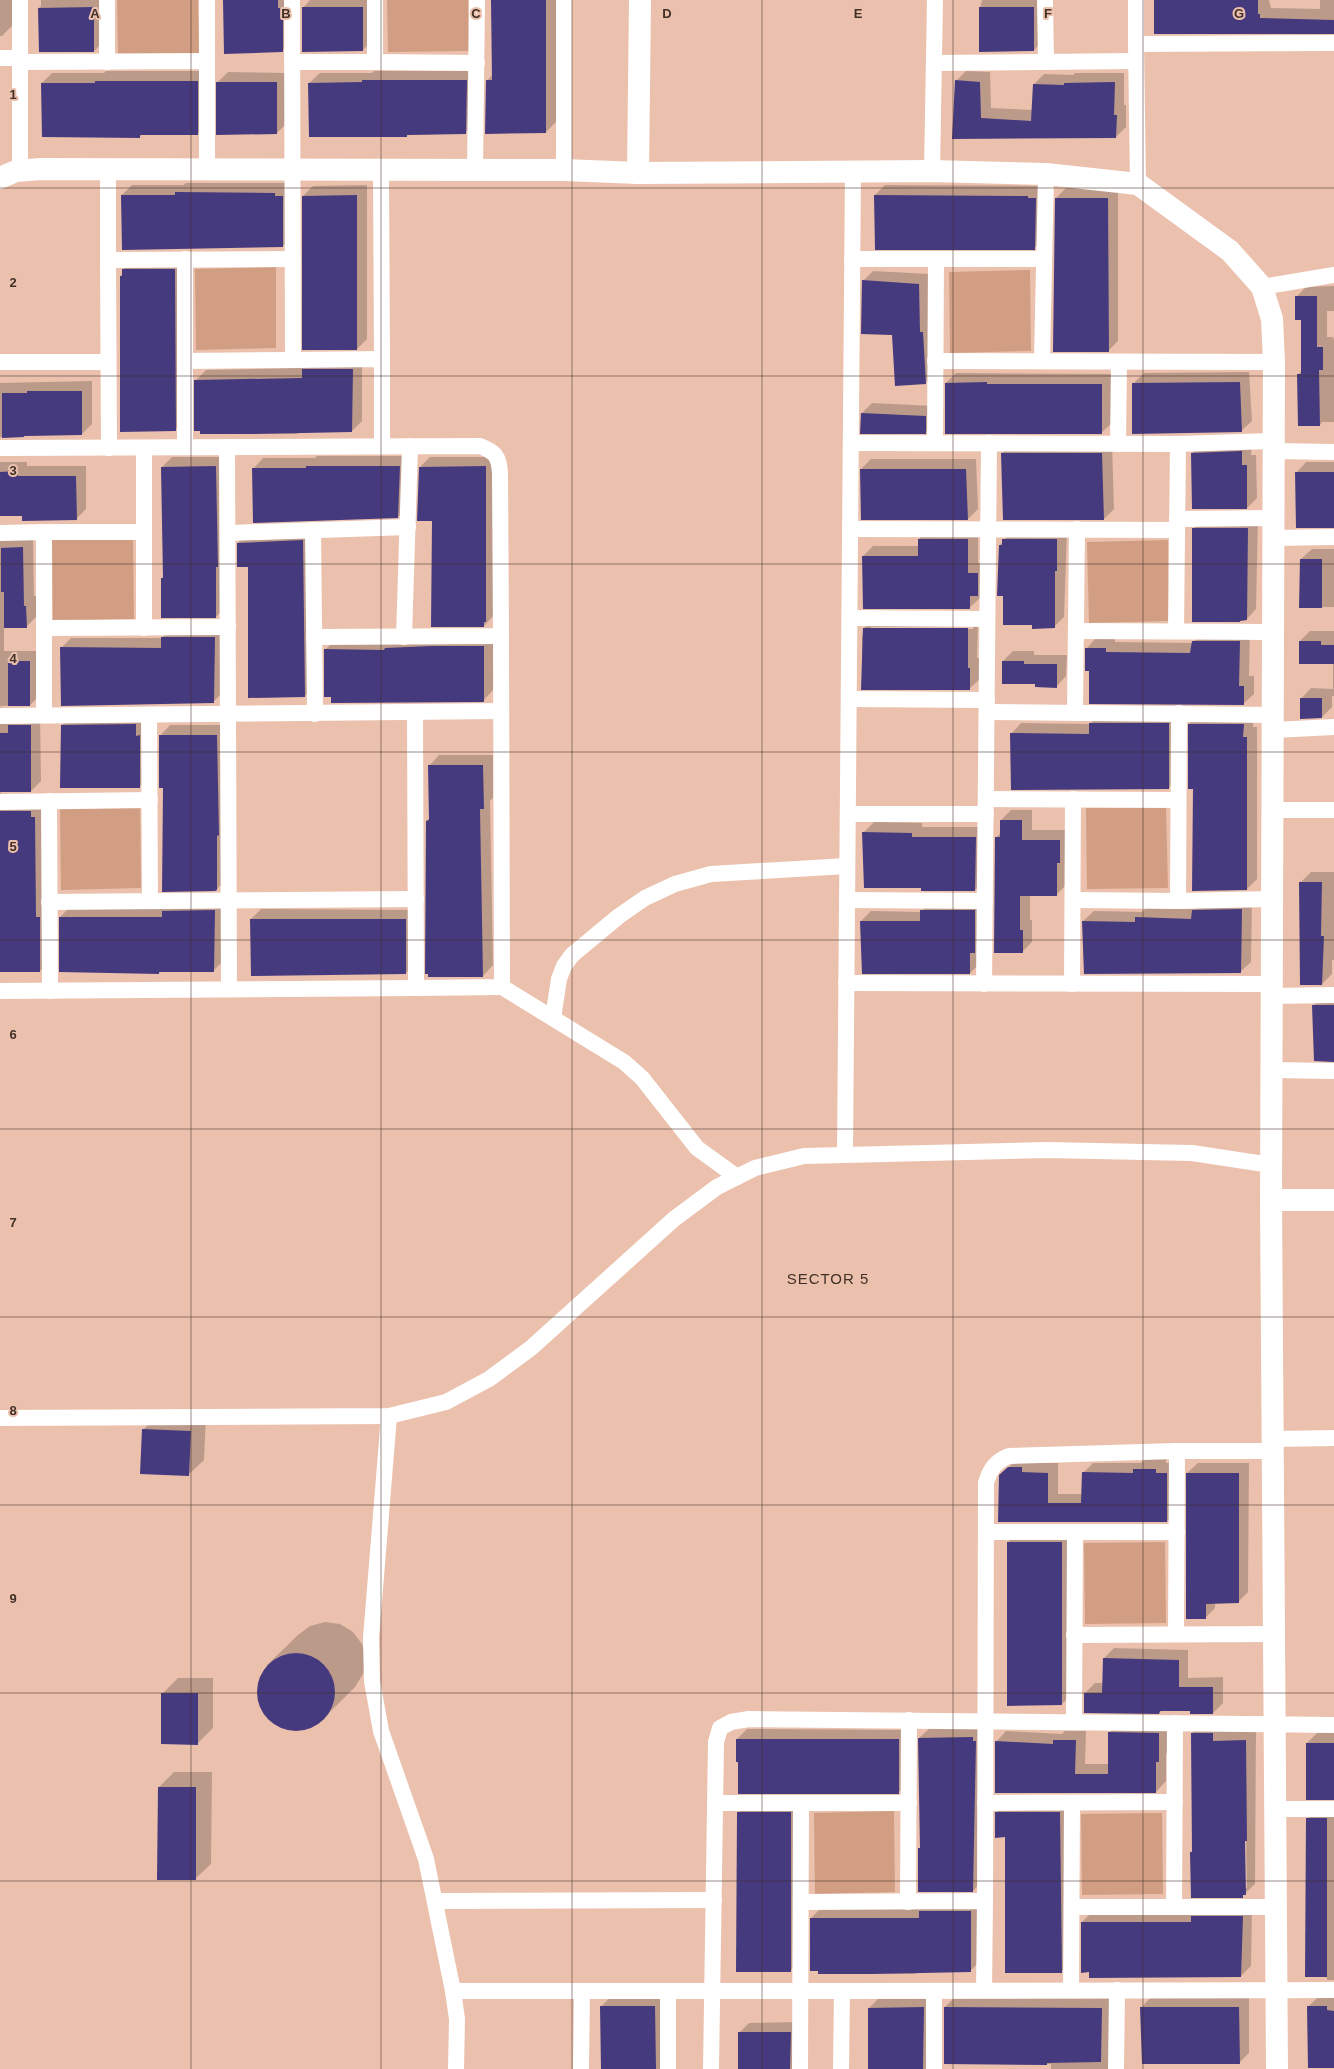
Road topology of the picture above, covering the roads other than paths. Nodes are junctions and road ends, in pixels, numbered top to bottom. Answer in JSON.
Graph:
{"nodes":[{"id":1,"x":20,"y":0,"type":"edge"},
{"id":2,"x":107,"y":0,"type":"edge"},
{"id":3,"x":207,"y":0,"type":"edge"},
{"id":4,"x":292,"y":0,"type":"edge"},
{"id":5,"x":375,"y":0,"type":"edge"},
{"id":6,"x":477,"y":0,"type":"edge"},
{"id":7,"x":564,"y":0,"type":"edge"},
{"id":8,"x":640,"y":0,"type":"edge"},
{"id":9,"x":935,"y":0,"type":"edge"},
{"id":10,"x":1045,"y":0,"type":"edge"},
{"id":11,"x":1136,"y":0,"type":"edge"},
{"id":12,"x":1334,"y":43,"type":"edge"},
{"id":13,"x":1136,"y":44,"type":"junction"},
{"id":14,"x":0,"y":58,"type":"edge"},
{"id":15,"x":20,"y":60,"type":"junction"},
{"id":16,"x":1136,"y":61,"type":"junction"},
{"id":17,"x":107,"y":62,"type":"junction"},
{"id":18,"x":207,"y":62,"type":"junction"},
{"id":19,"x":292,"y":62,"type":"junction"},
{"id":20,"x":375,"y":62,"type":"junction"},
{"id":21,"x":1046,"y":62,"type":"junction"},
{"id":22,"x":477,"y":63,"type":"junction"},
{"id":23,"x":936,"y":63,"type":"junction"},
{"id":24,"x":108,"y":169,"type":"junction"},
{"id":25,"x":20,"y":170,"type":"junction"},
{"id":26,"x":207,"y":170,"type":"junction"},
{"id":27,"x":293,"y":170,"type":"junction"},
{"id":28,"x":476,"y":170,"type":"junction"},
{"id":29,"x":564,"y":170,"type":"junction"},
{"id":30,"x":853,"y":170,"type":"junction"},
{"id":31,"x":381,"y":171,"type":"junction"},
{"id":32,"x":932,"y":171,"type":"junction"},
{"id":33,"x":638,"y":173,"type":"junction"},
{"id":34,"x":1046,"y":174,"type":"junction"},
{"id":35,"x":0,"y":178,"type":"edge"},
{"id":36,"x":1138,"y":184,"type":"junction"},
{"id":37,"x":293,"y":258,"type":"junction"},
{"id":38,"x":185,"y":259,"type":"junction"},
{"id":39,"x":852,"y":259,"type":"junction"},
{"id":40,"x":936,"y":259,"type":"junction"},
{"id":41,"x":1043,"y":259,"type":"junction"},
{"id":42,"x":108,"y":260,"type":"junction"},
{"id":43,"x":1334,"y":275,"type":"edge"},
{"id":44,"x":1262,"y":287,"type":"junction"},
{"id":45,"x":382,"y":359,"type":"junction"},
{"id":46,"x":293,"y":360,"type":"junction"},
{"id":47,"x":185,"y":361,"type":"junction"},
{"id":48,"x":935,"y":361,"type":"junction"},
{"id":49,"x":1042,"y":361,"type":"junction"},
{"id":50,"x":0,"y":362,"type":"edge"},
{"id":51,"x":108,"y":362,"type":"junction"},
{"id":52,"x":1119,"y":362,"type":"junction"},
{"id":53,"x":1274,"y":362,"type":"junction"},
{"id":54,"x":851,"y":443,"type":"junction"},
{"id":55,"x":935,"y":443,"type":"junction"},
{"id":56,"x":989,"y":443,"type":"junction"},
{"id":57,"x":1118,"y":444,"type":"junction"},
{"id":58,"x":1178,"y":444,"type":"junction"},
{"id":59,"x":382,"y":446,"type":"junction"},
{"id":60,"x":410,"y":446,"type":"junction"},
{"id":61,"x":1274,"y":446,"type":"junction"},
{"id":62,"x":185,"y":447,"type":"junction"},
{"id":63,"x":228,"y":447,"type":"junction"},
{"id":64,"x":0,"y":448,"type":"edge"},
{"id":65,"x":109,"y":448,"type":"junction"},
{"id":66,"x":144,"y":448,"type":"junction"},
{"id":67,"x":1334,"y":452,"type":"edge"},
{"id":68,"x":1177,"y":524,"type":"junction"},
{"id":69,"x":408,"y":527,"type":"junction"},
{"id":70,"x":1273,"y":528,"type":"junction"},
{"id":71,"x":850,"y":529,"type":"junction"},
{"id":72,"x":988,"y":529,"type":"junction"},
{"id":73,"x":1077,"y":529,"type":"junction"},
{"id":74,"x":313,"y":530,"type":"junction"},
{"id":75,"x":0,"y":532,"type":"edge"},
{"id":76,"x":44,"y":532,"type":"junction"},
{"id":77,"x":144,"y":532,"type":"junction"},
{"id":78,"x":228,"y":533,"type":"junction"},
{"id":79,"x":1334,"y":537,"type":"edge"},
{"id":80,"x":850,"y":618,"type":"junction"},
{"id":81,"x":987,"y":619,"type":"junction"},
{"id":82,"x":228,"y":627,"type":"junction"},
{"id":83,"x":44,"y":628,"type":"junction"},
{"id":84,"x":144,"y":628,"type":"junction"},
{"id":85,"x":1076,"y":631,"type":"junction"},
{"id":86,"x":1176,"y":631,"type":"junction"},
{"id":87,"x":1273,"y":632,"type":"junction"},
{"id":88,"x":404,"y":636,"type":"junction"},
{"id":89,"x":501,"y":636,"type":"junction"},
{"id":90,"x":314,"y":637,"type":"junction"},
{"id":91,"x":849,"y":699,"type":"junction"},
{"id":92,"x":987,"y":706,"type":"junction"},
{"id":93,"x":501,"y":711,"type":"junction"},
{"id":94,"x":1075,"y":712,"type":"junction"},
{"id":95,"x":415,"y":713,"type":"junction"},
{"id":96,"x":1179,"y":713,"type":"junction"},
{"id":97,"x":228,"y":714,"type":"junction"},
{"id":98,"x":315,"y":714,"type":"junction"},
{"id":99,"x":149,"y":715,"type":"junction"},
{"id":100,"x":0,"y":716,"type":"edge"},
{"id":101,"x":44,"y":716,"type":"junction"},
{"id":102,"x":1273,"y":722,"type":"junction"},
{"id":103,"x":1334,"y":727,"type":"edge"},
{"id":104,"x":1073,"y":799,"type":"junction"},
{"id":105,"x":150,"y":800,"type":"junction"},
{"id":106,"x":1178,"y":800,"type":"junction"},
{"id":107,"x":49,"y":801,"type":"junction"},
{"id":108,"x":0,"y":802,"type":"edge"},
{"id":109,"x":986,"y":807,"type":"junction"},
{"id":110,"x":1272,"y":810,"type":"junction"},
{"id":111,"x":1334,"y":810,"type":"edge"},
{"id":112,"x":848,"y":814,"type":"junction"},
{"id":113,"x":847,"y":866,"type":"junction"},
{"id":114,"x":416,"y":899,"type":"junction"},
{"id":115,"x":1272,"y":899,"type":"junction"},
{"id":116,"x":229,"y":900,"type":"junction"},
{"id":117,"x":847,"y":900,"type":"junction"},
{"id":118,"x":1073,"y":900,"type":"junction"},
{"id":119,"x":150,"y":901,"type":"junction"},
{"id":120,"x":985,"y":901,"type":"junction"},
{"id":121,"x":1178,"y":901,"type":"junction"},
{"id":122,"x":50,"y":902,"type":"junction"},
{"id":123,"x":846,"y":983,"type":"junction"},
{"id":124,"x":984,"y":984,"type":"junction"},
{"id":125,"x":1072,"y":984,"type":"junction"},
{"id":126,"x":502,"y":987,"type":"junction"},
{"id":127,"x":416,"y":988,"type":"junction"},
{"id":128,"x":229,"y":989,"type":"junction"},
{"id":129,"x":1272,"y":990,"type":"junction"},
{"id":130,"x":0,"y":991,"type":"edge"},
{"id":131,"x":50,"y":991,"type":"junction"},
{"id":132,"x":1334,"y":995,"type":"edge"},
{"id":133,"x":553,"y":1018,"type":"junction"},
{"id":134,"x":1272,"y":1070,"type":"junction"},
{"id":135,"x":1334,"y":1071,"type":"edge"},
{"id":136,"x":845,"y":1154,"type":"junction"},
{"id":137,"x":1272,"y":1165,"type":"junction"},
{"id":138,"x":736,"y":1177,"type":"junction"},
{"id":139,"x":1271,"y":1200,"type":"junction"},
{"id":140,"x":1334,"y":1200,"type":"edge"},
{"id":141,"x":389,"y":1416,"type":"junction"},
{"id":142,"x":0,"y":1418,"type":"edge"},
{"id":143,"x":1334,"y":1438,"type":"edge"},
{"id":144,"x":1273,"y":1445,"type":"junction"},
{"id":145,"x":1177,"y":1451,"type":"junction"},
{"id":146,"x":986,"y":1532,"type":"junction"},
{"id":147,"x":1075,"y":1532,"type":"junction"},
{"id":148,"x":1177,"y":1532,"type":"junction"},
{"id":149,"x":1176,"y":1634,"type":"junction"},
{"id":150,"x":1274,"y":1634,"type":"junction"},
{"id":151,"x":1074,"y":1635,"type":"junction"},
{"id":152,"x":909,"y":1720,"type":"junction"},
{"id":153,"x":985,"y":1721,"type":"junction"},
{"id":154,"x":1074,"y":1722,"type":"junction"},
{"id":155,"x":1175,"y":1723,"type":"junction"},
{"id":156,"x":1274,"y":1724,"type":"junction"},
{"id":157,"x":1334,"y":1725,"type":"edge"},
{"id":158,"x":1072,"y":1802,"type":"junction"},
{"id":159,"x":1174,"y":1802,"type":"junction"},
{"id":160,"x":715,"y":1803,"type":"junction"},
{"id":161,"x":801,"y":1803,"type":"junction"},
{"id":162,"x":909,"y":1803,"type":"junction"},
{"id":163,"x":985,"y":1803,"type":"junction"},
{"id":164,"x":1275,"y":1809,"type":"junction"},
{"id":165,"x":1334,"y":1809,"type":"edge"},
{"id":166,"x":714,"y":1900,"type":"junction"},
{"id":167,"x":435,"y":1901,"type":"junction"},
{"id":168,"x":985,"y":1901,"type":"junction"},
{"id":169,"x":801,"y":1902,"type":"junction"},
{"id":170,"x":908,"y":1902,"type":"junction"},
{"id":171,"x":1072,"y":1907,"type":"junction"},
{"id":172,"x":1174,"y":1907,"type":"junction"},
{"id":173,"x":1276,"y":1907,"type":"junction"},
{"id":174,"x":984,"y":1990,"type":"junction"},
{"id":175,"x":1071,"y":1990,"type":"junction"},
{"id":176,"x":1117,"y":1990,"type":"junction"},
{"id":177,"x":1276,"y":1990,"type":"junction"},
{"id":178,"x":1334,"y":1990,"type":"edge"},
{"id":179,"x":453,"y":1991,"type":"junction"},
{"id":180,"x":582,"y":1991,"type":"junction"},
{"id":181,"x":668,"y":1991,"type":"junction"},
{"id":182,"x":712,"y":1991,"type":"junction"},
{"id":183,"x":800,"y":1991,"type":"junction"},
{"id":184,"x":842,"y":1991,"type":"junction"},
{"id":185,"x":934,"y":1991,"type":"junction"},
{"id":186,"x":456,"y":2069,"type":"edge"},
{"id":187,"x":581,"y":2069,"type":"edge"},
{"id":188,"x":668,"y":2069,"type":"edge"},
{"id":189,"x":711,"y":2069,"type":"edge"},
{"id":190,"x":800,"y":2069,"type":"edge"},
{"id":191,"x":841,"y":2069,"type":"edge"},
{"id":192,"x":934,"y":2069,"type":"edge"},
{"id":193,"x":1116,"y":2069,"type":"edge"},
{"id":194,"x":1276,"y":2069,"type":"edge"}],
"edges":[{"from":1,"to":15,"type":"street"},
{"from":2,"to":17,"type":"street"},
{"from":3,"to":18,"type":"street"},
{"from":4,"to":19,"type":"street"},
{"from":5,"to":20,"type":"street"},
{"from":6,"to":22,"type":"street"},
{"from":7,"to":29,"type":"street"},
{"from":8,"to":33,"type":"street"},
{"from":9,"to":23,"type":"street"},
{"from":10,"to":21,"type":"street"},
{"from":11,"to":13,"type":"street"},
{"from":12,"to":13,"type":"street"},
{"from":13,"to":16,"type":"street"},
{"from":14,"to":15,"type":"street"},
{"from":15,"to":17,"type":"street"},
{"from":15,"to":25,"type":"street"},
{"from":16,"to":21,"type":"street"},
{"from":16,"to":36,"type":"street"},
{"from":17,"to":18,"type":"street"},
{"from":18,"to":26,"type":"street"},
{"from":19,"to":20,"type":"street"},
{"from":19,"to":27,"type":"street"},
{"from":20,"to":22,"type":"street"},
{"from":21,"to":23,"type":"street"},
{"from":22,"to":28,"type":"street"},
{"from":23,"to":32,"type":"street"},
{"from":24,"to":25,"type":"street"},
{"from":24,"to":26,"type":"street"},
{"from":24,"to":42,"type":"street"},
{"from":25,"to":35,"type":"street"},
{"from":26,"to":27,"type":"street"},
{"from":27,"to":31,"type":"street"},
{"from":27,"to":37,"type":"street"},
{"from":28,"to":29,"type":"street"},
{"from":28,"to":31,"type":"street"},
{"from":29,"to":33,"type":"street"},
{"from":30,"to":32,"type":"street"},
{"from":30,"to":33,"type":"street"},
{"from":30,"to":39,"type":"street"},
{"from":31,"to":45,"type":"street"},
{"from":32,"to":34,"type":"street"},
{"from":34,"to":36,"type":"street"},
{"from":34,"to":41,"type":"street"},
{"from":36,"to":44,"type":"street"},
{"from":37,"to":38,"type":"street"},
{"from":37,"to":46,"type":"street"},
{"from":38,"to":42,"type":"street"},
{"from":38,"to":47,"type":"street"},
{"from":39,"to":40,"type":"street"},
{"from":39,"to":54,"type":"street"},
{"from":40,"to":41,"type":"street"},
{"from":40,"to":48,"type":"street"},
{"from":41,"to":49,"type":"street"},
{"from":42,"to":51,"type":"street"},
{"from":43,"to":44,"type":"street"},
{"from":44,"to":53,"type":"street"},
{"from":45,"to":46,"type":"street"},
{"from":45,"to":59,"type":"street"},
{"from":46,"to":47,"type":"street"},
{"from":47,"to":62,"type":"street"},
{"from":48,"to":49,"type":"street"},
{"from":48,"to":55,"type":"street"},
{"from":49,"to":52,"type":"street"},
{"from":50,"to":51,"type":"street"},
{"from":51,"to":65,"type":"street"},
{"from":52,"to":53,"type":"street"},
{"from":52,"to":57,"type":"street"},
{"from":53,"to":61,"type":"street"},
{"from":54,"to":55,"type":"street"},
{"from":54,"to":71,"type":"street"},
{"from":55,"to":56,"type":"street"},
{"from":56,"to":57,"type":"street"},
{"from":56,"to":72,"type":"street"},
{"from":57,"to":58,"type":"street"},
{"from":58,"to":61,"type":"street"},
{"from":58,"to":68,"type":"street"},
{"from":59,"to":60,"type":"street"},
{"from":59,"to":63,"type":"street"},
{"from":60,"to":69,"type":"street"},
{"from":60,"to":89,"type":"street"},
{"from":61,"to":67,"type":"street"},
{"from":61,"to":70,"type":"street"},
{"from":62,"to":63,"type":"street"},
{"from":62,"to":66,"type":"street"},
{"from":63,"to":78,"type":"street"},
{"from":64,"to":65,"type":"street"},
{"from":65,"to":66,"type":"street"},
{"from":66,"to":77,"type":"street"},
{"from":68,"to":70,"type":"street"},
{"from":68,"to":73,"type":"street"},
{"from":68,"to":86,"type":"street"},
{"from":69,"to":74,"type":"street"},
{"from":69,"to":88,"type":"street"},
{"from":70,"to":79,"type":"street"},
{"from":70,"to":87,"type":"street"},
{"from":71,"to":72,"type":"street"},
{"from":71,"to":80,"type":"street"},
{"from":72,"to":73,"type":"street"},
{"from":72,"to":81,"type":"street"},
{"from":73,"to":85,"type":"street"},
{"from":74,"to":78,"type":"street"},
{"from":74,"to":90,"type":"street"},
{"from":75,"to":76,"type":"street"},
{"from":76,"to":77,"type":"street"},
{"from":76,"to":83,"type":"street"},
{"from":77,"to":84,"type":"street"},
{"from":78,"to":82,"type":"street"},
{"from":80,"to":81,"type":"street"},
{"from":80,"to":91,"type":"street"},
{"from":81,"to":92,"type":"street"},
{"from":82,"to":84,"type":"street"},
{"from":82,"to":97,"type":"street"},
{"from":83,"to":84,"type":"street"},
{"from":83,"to":101,"type":"street"},
{"from":85,"to":86,"type":"street"},
{"from":85,"to":94,"type":"street"},
{"from":86,"to":87,"type":"street"},
{"from":87,"to":102,"type":"street"},
{"from":88,"to":89,"type":"street"},
{"from":88,"to":90,"type":"street"},
{"from":89,"to":93,"type":"street"},
{"from":90,"to":98,"type":"street"},
{"from":91,"to":92,"type":"street"},
{"from":91,"to":112,"type":"street"},
{"from":92,"to":94,"type":"street"},
{"from":92,"to":109,"type":"street"},
{"from":93,"to":95,"type":"street"},
{"from":93,"to":126,"type":"street"},
{"from":94,"to":96,"type":"street"},
{"from":95,"to":98,"type":"street"},
{"from":95,"to":114,"type":"street"},
{"from":96,"to":102,"type":"street"},
{"from":96,"to":106,"type":"street"},
{"from":97,"to":98,"type":"street"},
{"from":97,"to":99,"type":"street"},
{"from":97,"to":116,"type":"street"},
{"from":99,"to":101,"type":"street"},
{"from":99,"to":105,"type":"street"},
{"from":100,"to":101,"type":"street"},
{"from":102,"to":103,"type":"street"},
{"from":102,"to":110,"type":"street"},
{"from":104,"to":106,"type":"street"},
{"from":104,"to":109,"type":"street"},
{"from":104,"to":118,"type":"street"},
{"from":105,"to":107,"type":"street"},
{"from":105,"to":119,"type":"street"},
{"from":106,"to":121,"type":"street"},
{"from":107,"to":108,"type":"street"},
{"from":107,"to":122,"type":"street"},
{"from":109,"to":112,"type":"street"},
{"from":109,"to":120,"type":"street"},
{"from":110,"to":111,"type":"street"},
{"from":110,"to":115,"type":"street"},
{"from":112,"to":113,"type":"street"},
{"from":113,"to":117,"type":"street"},
{"from":113,"to":133,"type":"street"},
{"from":114,"to":116,"type":"street"},
{"from":114,"to":127,"type":"street"},
{"from":115,"to":121,"type":"street"},
{"from":115,"to":129,"type":"street"},
{"from":116,"to":119,"type":"street"},
{"from":116,"to":128,"type":"street"},
{"from":117,"to":120,"type":"street"},
{"from":117,"to":123,"type":"street"},
{"from":118,"to":121,"type":"street"},
{"from":118,"to":125,"type":"street"},
{"from":119,"to":122,"type":"street"},
{"from":120,"to":124,"type":"street"},
{"from":122,"to":131,"type":"street"},
{"from":123,"to":124,"type":"street"},
{"from":123,"to":136,"type":"street"},
{"from":124,"to":125,"type":"street"},
{"from":125,"to":129,"type":"street"},
{"from":126,"to":127,"type":"street"},
{"from":126,"to":133,"type":"street"},
{"from":127,"to":128,"type":"street"},
{"from":128,"to":131,"type":"street"},
{"from":129,"to":132,"type":"street"},
{"from":129,"to":134,"type":"street"},
{"from":130,"to":131,"type":"street"},
{"from":133,"to":138,"type":"street"},
{"from":134,"to":135,"type":"street"},
{"from":134,"to":137,"type":"street"},
{"from":136,"to":137,"type":"street"},
{"from":136,"to":138,"type":"street"},
{"from":137,"to":139,"type":"street"},
{"from":138,"to":141,"type":"street"},
{"from":139,"to":140,"type":"street"},
{"from":139,"to":144,"type":"street"},
{"from":141,"to":142,"type":"street"},
{"from":141,"to":167,"type":"street"},
{"from":143,"to":144,"type":"street"},
{"from":144,"to":145,"type":"street"},
{"from":144,"to":150,"type":"street"},
{"from":145,"to":146,"type":"street"},
{"from":145,"to":148,"type":"street"},
{"from":146,"to":147,"type":"street"},
{"from":146,"to":153,"type":"street"},
{"from":147,"to":148,"type":"street"},
{"from":147,"to":151,"type":"street"},
{"from":148,"to":149,"type":"street"},
{"from":149,"to":150,"type":"street"},
{"from":149,"to":151,"type":"street"},
{"from":150,"to":156,"type":"street"},
{"from":151,"to":154,"type":"street"},
{"from":152,"to":153,"type":"street"},
{"from":152,"to":160,"type":"street"},
{"from":152,"to":162,"type":"street"},
{"from":153,"to":154,"type":"street"},
{"from":153,"to":163,"type":"street"},
{"from":154,"to":155,"type":"street"},
{"from":155,"to":156,"type":"street"},
{"from":155,"to":159,"type":"street"},
{"from":156,"to":157,"type":"street"},
{"from":156,"to":164,"type":"street"},
{"from":158,"to":159,"type":"street"},
{"from":158,"to":163,"type":"street"},
{"from":158,"to":171,"type":"street"},
{"from":159,"to":172,"type":"street"},
{"from":160,"to":161,"type":"street"},
{"from":160,"to":166,"type":"street"},
{"from":161,"to":162,"type":"street"},
{"from":161,"to":169,"type":"street"},
{"from":162,"to":170,"type":"street"},
{"from":163,"to":168,"type":"street"},
{"from":164,"to":165,"type":"street"},
{"from":164,"to":173,"type":"street"},
{"from":166,"to":167,"type":"street"},
{"from":166,"to":182,"type":"street"},
{"from":167,"to":179,"type":"street"},
{"from":168,"to":170,"type":"street"},
{"from":168,"to":174,"type":"street"},
{"from":169,"to":170,"type":"street"},
{"from":169,"to":183,"type":"street"},
{"from":171,"to":172,"type":"street"},
{"from":171,"to":175,"type":"street"},
{"from":172,"to":173,"type":"street"},
{"from":173,"to":177,"type":"street"},
{"from":174,"to":175,"type":"street"},
{"from":174,"to":185,"type":"street"},
{"from":175,"to":176,"type":"street"},
{"from":176,"to":177,"type":"street"},
{"from":176,"to":193,"type":"street"},
{"from":177,"to":178,"type":"street"},
{"from":177,"to":194,"type":"street"},
{"from":179,"to":180,"type":"street"},
{"from":179,"to":186,"type":"street"},
{"from":180,"to":181,"type":"street"},
{"from":180,"to":187,"type":"street"},
{"from":181,"to":182,"type":"street"},
{"from":181,"to":188,"type":"street"},
{"from":182,"to":183,"type":"street"},
{"from":182,"to":189,"type":"street"},
{"from":183,"to":184,"type":"street"},
{"from":183,"to":190,"type":"street"},
{"from":184,"to":185,"type":"street"},
{"from":184,"to":191,"type":"street"},
{"from":185,"to":192,"type":"street"}]}
